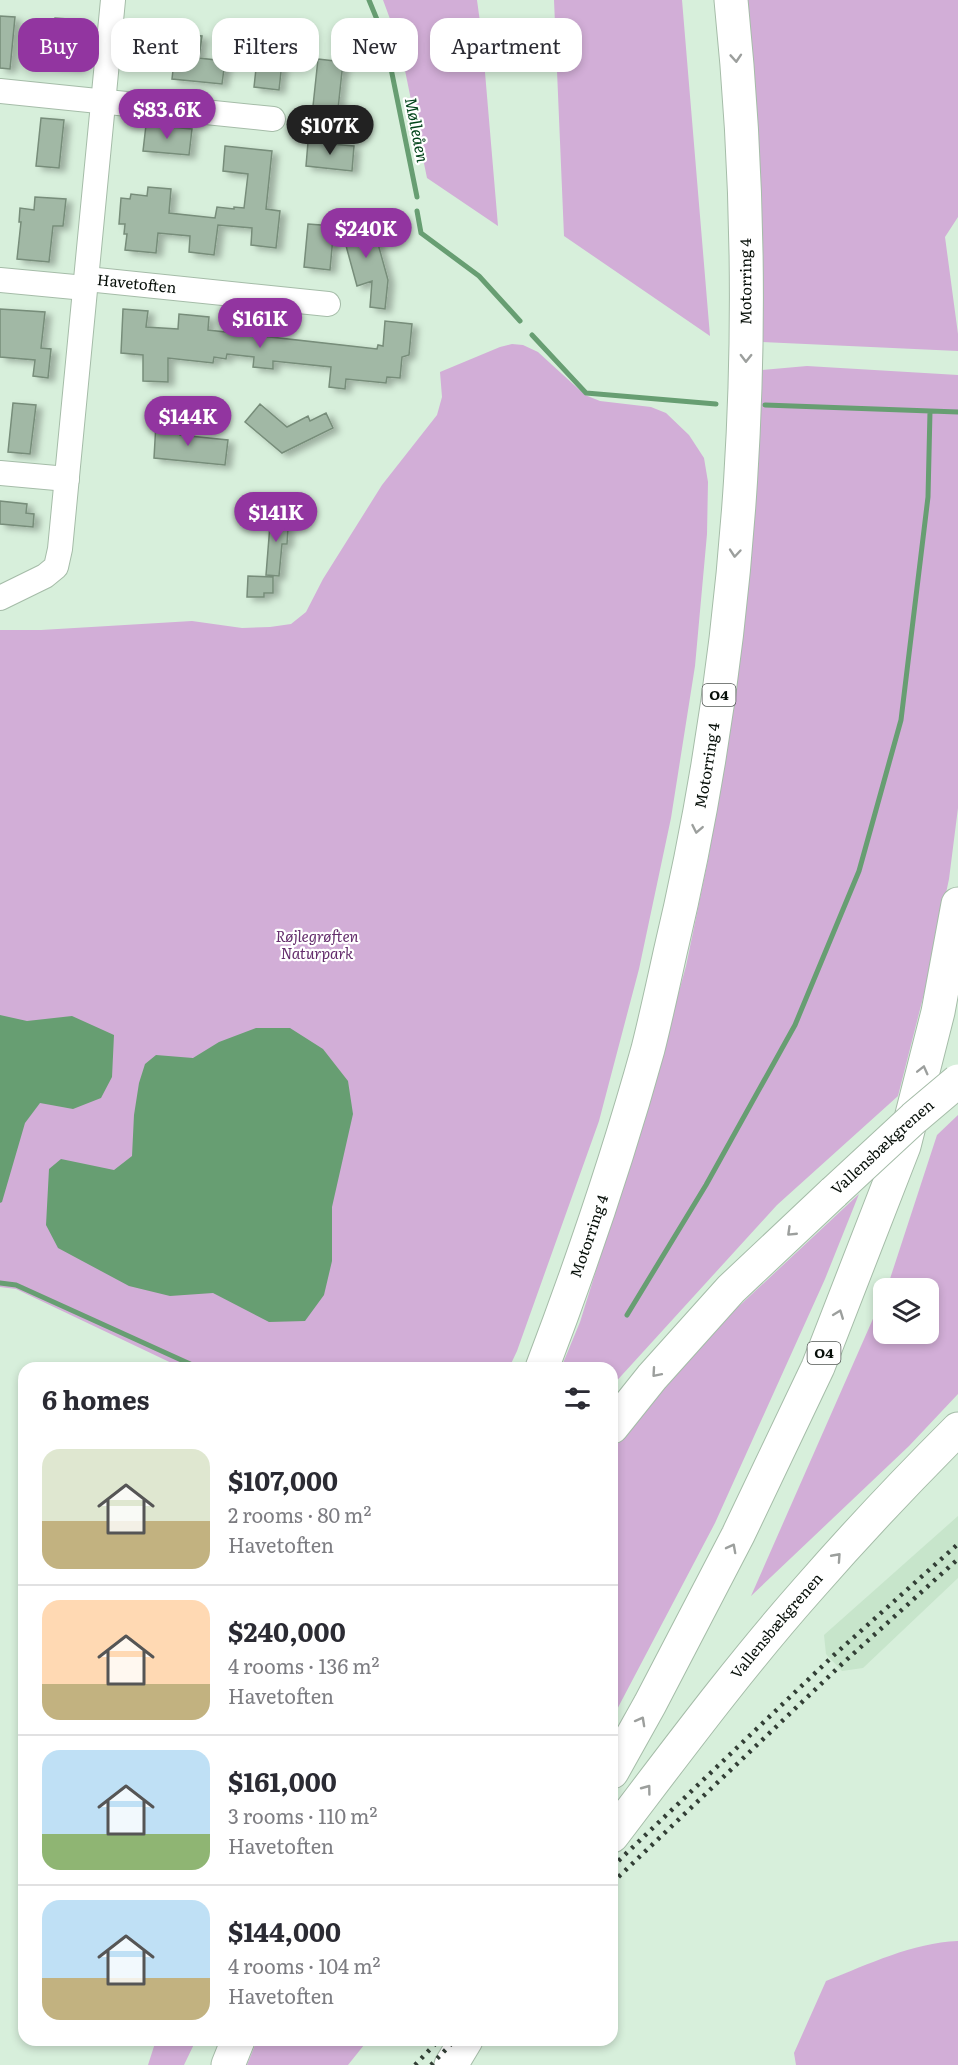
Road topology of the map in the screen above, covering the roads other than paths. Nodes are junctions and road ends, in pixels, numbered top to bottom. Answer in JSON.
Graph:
{"nodes":[{"id":1,"x":113,"y":0,"type":"edge"},
{"id":2,"x":731,"y":0,"type":"edge"},
{"id":3,"x":0,"y":91,"type":"edge"},
{"id":4,"x":103,"y":102,"type":"junction"},
{"id":5,"x":273,"y":118,"type":"dead end"},
{"id":6,"x":0,"y":280,"type":"edge"},
{"id":7,"x":86,"y":284,"type":"junction"},
{"id":8,"x":328,"y":304,"type":"dead end"},
{"id":9,"x":0,"y":473,"type":"edge"},
{"id":10,"x":67,"y":479,"type":"junction"},
{"id":11,"x":0,"y":598,"type":"edge"},
{"id":12,"x":958,"y":904,"type":"edge"},
{"id":13,"x":958,"y":1081,"type":"edge"},
{"id":14,"x":544,"y":1362,"type":"edge"},
{"id":15,"x":618,"y":1420,"type":"edge"},
{"id":16,"x":958,"y":1429,"type":"edge"},
{"id":17,"x":618,"y":1761,"type":"edge"},
{"id":18,"x":618,"y":1828,"type":"edge"},
{"id":19,"x":236,"y":2046,"type":"edge"},
{"id":20,"x":462,"y":2046,"type":"edge"},
{"id":21,"x":228,"y":2065,"type":"edge"},
{"id":22,"x":451,"y":2065,"type":"edge"}],
"edges":[{"from":1,"to":4,"type":"street","name":"Havetoften"},
{"from":2,"to":14,"type":"highway","name":"Motorring 4","number":"O4","one_way":true},
{"from":3,"to":4,"type":"street"},
{"from":4,"to":5,"type":"street"},
{"from":4,"to":7,"type":"street","name":"Havetoften"},
{"from":6,"to":7,"type":"street","name":"Havetoften"},
{"from":7,"to":8,"type":"street","name":"Havetoften"},
{"from":7,"to":10,"type":"street","name":"Havetoften"},
{"from":9,"to":10,"type":"street"},
{"from":10,"to":11,"type":"street","name":"Havetoften"},
{"from":17,"to":12,"type":"highway","number":"O4","one_way":true},
{"from":13,"to":15,"type":"highway","name":"Vallensbækgrenen","one_way":true,"bridge":true},
{"from":18,"to":16,"type":"highway","name":"Vallensbækgrenen","one_way":true},
{"from":19,"to":21,"type":"highway"},
{"from":20,"to":22,"type":"highway"}]}
